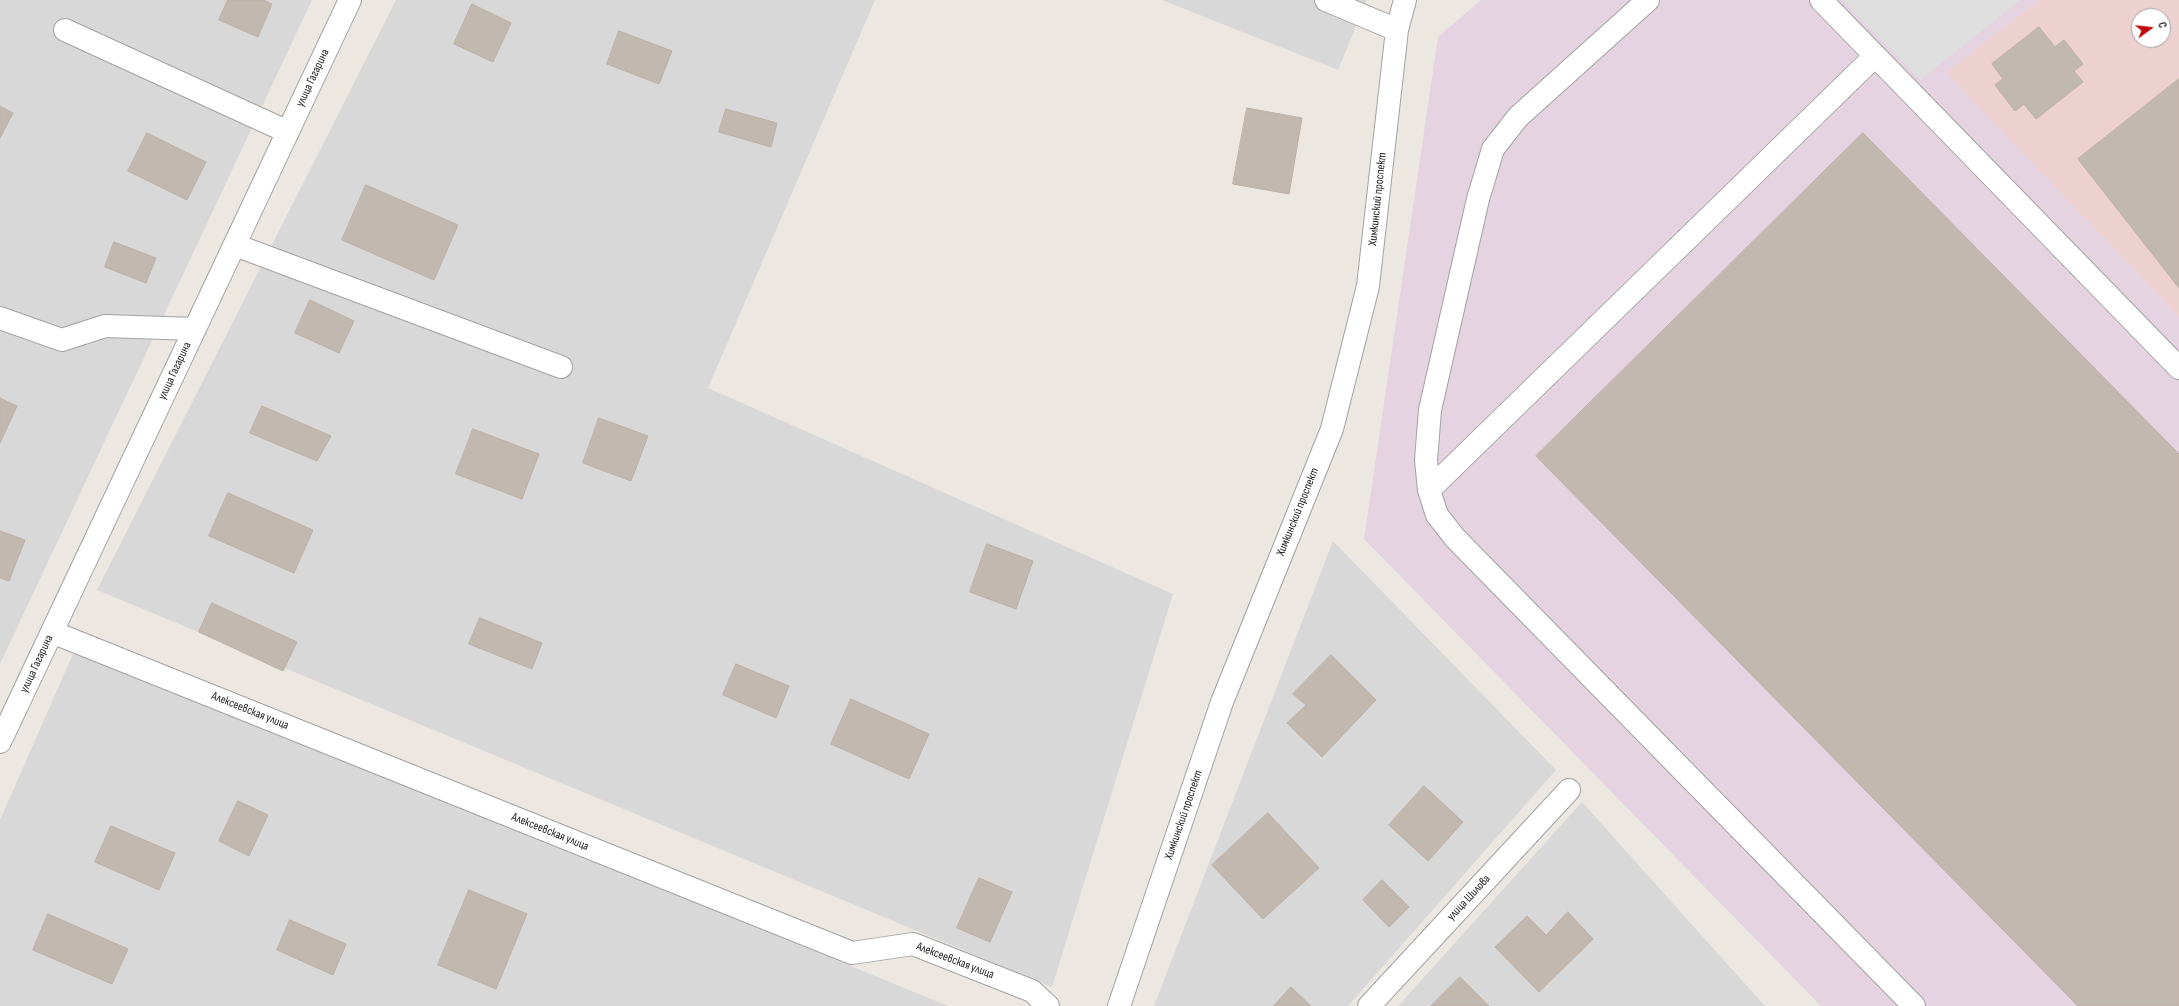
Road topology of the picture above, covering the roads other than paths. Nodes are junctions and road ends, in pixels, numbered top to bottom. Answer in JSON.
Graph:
{"nodes":[{"id":1,"x":350,"y":0,"type":"edge"},
{"id":2,"x":1326,"y":0,"type":"edge"},
{"id":3,"x":1405,"y":0,"type":"edge"},
{"id":4,"x":1648,"y":0,"type":"edge"},
{"id":5,"x":1821,"y":0,"type":"edge"},
{"id":6,"x":65,"y":30,"type":"dead end"},
{"id":7,"x":1397,"y":30,"type":"junction"},
{"id":8,"x":1875,"y":56,"type":"junction"},
{"id":9,"x":288,"y":132,"type":"junction"},
{"id":10,"x":235,"y":245,"type":"junction"},
{"id":11,"x":0,"y":318,"type":"edge"},
{"id":12,"x":195,"y":329,"type":"junction"},
{"id":13,"x":562,"y":367,"type":"dead end"},
{"id":14,"x":2179,"y":368,"type":"edge"},
{"id":15,"x":1428,"y":490,"type":"junction"},
{"id":16,"x":52,"y":632,"type":"junction"},
{"id":17,"x":0,"y":742,"type":"edge"},
{"id":18,"x":1569,"y":790,"type":"dead end"},
{"id":19,"x":1048,"y":1006,"type":"edge"},
{"id":20,"x":1119,"y":1006,"type":"edge"},
{"id":21,"x":1369,"y":1006,"type":"edge"},
{"id":22,"x":1914,"y":1006,"type":"edge"}],
"edges":[{"from":1,"to":9,"type":"street","name":"улица Гагарина"},
{"from":2,"to":7,"type":"street"},
{"from":3,"to":7,"type":"street","name":"Химкинский проспект"},
{"from":4,"to":15,"type":"street"},
{"from":5,"to":8,"type":"street"},
{"from":6,"to":9,"type":"street"},
{"from":7,"to":20,"type":"street","name":"Химкинский проспект"},
{"from":8,"to":14,"type":"street"},
{"from":8,"to":15,"type":"street"},
{"from":9,"to":10,"type":"street","name":"улица Гагарина"},
{"from":10,"to":12,"type":"street","name":"улица Гагарина"},
{"from":10,"to":13,"type":"street"},
{"from":11,"to":12,"type":"street"},
{"from":12,"to":16,"type":"street","name":"улица Гагарина"},
{"from":15,"to":22,"type":"street"},
{"from":16,"to":17,"type":"street","name":"улица Гагарина"},
{"from":16,"to":19,"type":"street","name":"Алексеевская улица"},
{"from":18,"to":21,"type":"street","name":"улица Шилова"}]}
